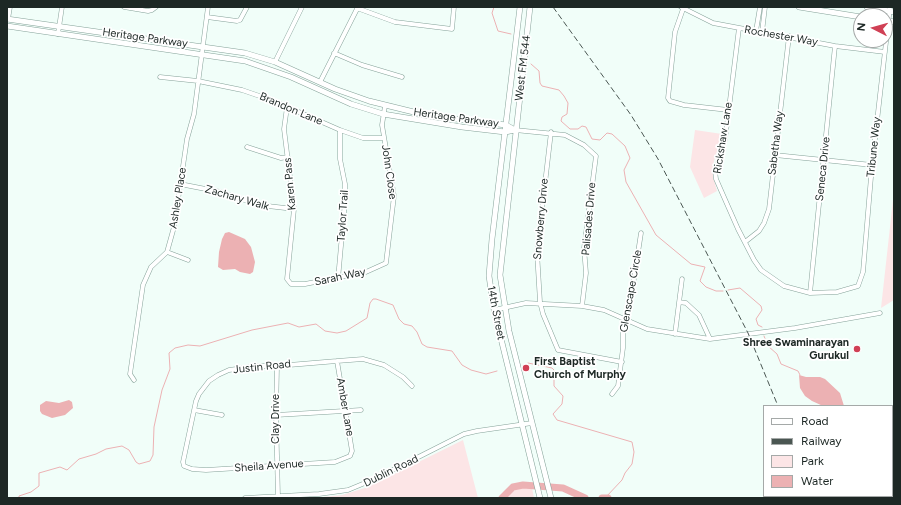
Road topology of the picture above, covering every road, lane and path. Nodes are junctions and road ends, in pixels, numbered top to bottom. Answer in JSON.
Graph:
{"nodes":[{"id":1,"x":10,"y":7,"type":"edge"},
{"id":2,"x":62,"y":7,"type":"edge"},
{"id":3,"x":124,"y":7,"type":"edge"},
{"id":4,"x":156,"y":7,"type":"edge"},
{"id":5,"x":208,"y":7,"type":"edge"},
{"id":6,"x":247,"y":7,"type":"edge"},
{"id":7,"x":302,"y":7,"type":"edge"},
{"id":8,"x":454,"y":7,"type":"edge"},
{"id":9,"x":520,"y":7,"type":"edge"},
{"id":10,"x":530,"y":7,"type":"edge"},
{"id":11,"x":760,"y":7,"type":"edge"},
{"id":12,"x":765,"y":7,"type":"edge"},
{"id":13,"x":799,"y":7,"type":"edge"},
{"id":14,"x":358,"y":8,"type":"edge"},
{"id":15,"x":682,"y":8,"type":"edge"},
{"id":16,"x":853,"y":16,"type":"edge"},
{"id":17,"x":207,"y":17,"type":"junction"},
{"id":18,"x":8,"y":19,"type":"edge"},
{"id":19,"x":7,"y":26,"type":"edge"},
{"id":20,"x":60,"y":26,"type":"junction"},
{"id":21,"x":739,"y":28,"type":"junction"},
{"id":22,"x":756,"y":31,"type":"junction"},
{"id":23,"x":762,"y":32,"type":"junction"},
{"id":24,"x":58,"y":34,"type":"junction"},
{"id":25,"x":789,"y":36,"type":"junction"},
{"id":26,"x":835,"y":46,"type":"junction"},
{"id":27,"x":202,"y":47,"type":"junction"},
{"id":28,"x":886,"y":48,"type":"edge"},
{"id":29,"x":885,"y":52,"type":"junction"},
{"id":30,"x":202,"y":53,"type":"junction"},
{"id":31,"x":334,"y":53,"type":"junction"},
{"id":32,"x":275,"y":62,"type":"junction"},
{"id":33,"x":160,"y":77,"type":"dead end"},
{"id":34,"x":402,"y":77,"type":"dead end"},
{"id":35,"x":198,"y":82,"type":"junction"},
{"id":36,"x":320,"y":82,"type":"junction"},
{"id":37,"x":384,"y":106,"type":"junction"},
{"id":38,"x":287,"y":107,"type":"junction"},
{"id":39,"x":728,"y":110,"type":"junction"},
{"id":40,"x":383,"y":114,"type":"junction"},
{"id":41,"x":430,"y":116,"type":"junction"},
{"id":42,"x":430,"y":122,"type":"junction"},
{"id":43,"x":506,"y":125,"type":"junction"},
{"id":44,"x":340,"y":130,"type":"junction"},
{"id":45,"x":515,"y":130,"type":"junction"},
{"id":46,"x":505,"y":132,"type":"junction"},
{"id":47,"x":551,"y":132,"type":"junction"},
{"id":48,"x":384,"y":138,"type":"junction"},
{"id":49,"x":247,"y":147,"type":"dead end"},
{"id":50,"x":775,"y":155,"type":"junction"},
{"id":51,"x":288,"y":157,"type":"junction"},
{"id":52,"x":824,"y":160,"type":"junction"},
{"id":53,"x":872,"y":165,"type":"junction"},
{"id":54,"x":180,"y":184,"type":"junction"},
{"id":55,"x":294,"y":209,"type":"junction"},
{"id":56,"x":641,"y":233,"type":"dead end"},
{"id":57,"x":745,"y":242,"type":"junction"},
{"id":58,"x":167,"y":252,"type":"junction"},
{"id":59,"x":188,"y":260,"type":"dead end"},
{"id":60,"x":386,"y":263,"type":"joint"},
{"id":61,"x":338,"y":279,"type":"junction"},
{"id":62,"x":682,"y":279,"type":"dead end"},
{"id":63,"x":291,"y":284,"type":"joint"},
{"id":64,"x":858,"y":286,"type":"joint"},
{"id":65,"x":810,"y":293,"type":"junction"},
{"id":66,"x":540,"y":302,"type":"junction"},
{"id":67,"x":679,"y":302,"type":"junction"},
{"id":68,"x":582,"y":306,"type":"junction"},
{"id":69,"x":504,"y":307,"type":"junction"},
{"id":70,"x":494,"y":310,"type":"junction"},
{"id":71,"x":880,"y":313,"type":"dead end"},
{"id":72,"x":625,"y":320,"type":"junction"},
{"id":73,"x":675,"y":334,"type":"junction"},
{"id":74,"x":710,"y":339,"type":"junction"},
{"id":75,"x":337,"y":361,"type":"junction"},
{"id":76,"x":622,"y":362,"type":"junction"},
{"id":77,"x":277,"y":366,"type":"junction"},
{"id":78,"x":134,"y":380,"type":"dead end"},
{"id":79,"x":412,"y":386,"type":"dead end"},
{"id":80,"x":612,"y":394,"type":"dead end"},
{"id":81,"x":194,"y":410,"type":"junction"},
{"id":82,"x":361,"y":410,"type":"dead end"},
{"id":83,"x":345,"y":411,"type":"junction"},
{"id":84,"x":222,"y":415,"type":"dead end"},
{"id":85,"x":276,"y":415,"type":"junction"},
{"id":86,"x":532,"y":424,"type":"junction"},
{"id":87,"x":522,"y":425,"type":"junction"},
{"id":88,"x":352,"y":454,"type":"joint"},
{"id":89,"x":184,"y":466,"type":"joint"},
{"id":90,"x":276,"y":466,"type":"junction"},
{"id":91,"x":278,"y":497,"type":"junction"},
{"id":92,"x":539,"y":497,"type":"edge"},
{"id":93,"x":551,"y":497,"type":"edge"},
{"id":94,"x":245,"y":498,"type":"edge"}],
"edges":[{"from":1,"to":18,"type":"street"},
{"from":2,"to":20,"type":"street"},
{"from":3,"to":4,"type":"street"},
{"from":5,"to":17,"type":"street","name":"Ashley Place"},
{"from":6,"to":17,"type":"street"},
{"from":7,"to":32,"type":"street"},
{"from":8,"to":14,"type":"street"},
{"from":9,"to":43,"type":"main road","name":"West FM 544"},
{"from":10,"to":45,"type":"main road","name":"West FM 544"},
{"from":11,"to":22,"type":"street"},
{"from":12,"to":23,"type":"street"},
{"from":13,"to":16,"type":"main road"},
{"from":14,"to":31,"type":"street"},
{"from":15,"to":21,"type":"street","name":"Rochester Way"},
{"from":15,"to":39,"type":"street"},
{"from":17,"to":27,"type":"street","name":"Ashley Place"},
{"from":18,"to":20,"type":"main road","name":"Heritage Parkway"},
{"from":19,"to":24,"type":"main road","name":"Heritage Parkway"},
{"from":20,"to":24,"type":"street"},
{"from":20,"to":27,"type":"main road","name":"Heritage Parkway"},
{"from":21,"to":22,"type":"street","name":"Rochester Way"},
{"from":21,"to":39,"type":"street","name":"Rickshaw Lane"},
{"from":22,"to":23,"type":"street","name":"Rochester Way"},
{"from":23,"to":25,"type":"street","name":"Rochester Way"},
{"from":24,"to":30,"type":"main road","name":"Heritage Parkway"},
{"from":25,"to":26,"type":"street","name":"Rochester Way"},
{"from":25,"to":50,"type":"street","name":"Sabetha Way"},
{"from":26,"to":29,"type":"street","name":"Rochester Way"},
{"from":26,"to":52,"type":"street","name":"Seneca Drive"},
{"from":27,"to":30,"type":"street","name":"Ashley Place"},
{"from":27,"to":32,"type":"main road","name":"Heritage Parkway"},
{"from":28,"to":29,"type":"street","name":"Tribune Way"},
{"from":29,"to":53,"type":"street","name":"Tribune Way"},
{"from":30,"to":35,"type":"street","name":"Ashley Place"},
{"from":30,"to":40,"type":"main road","name":"Heritage Parkway"},
{"from":31,"to":34,"type":"street"},
{"from":31,"to":36,"type":"street"},
{"from":32,"to":36,"type":"main road","name":"Heritage Parkway"},
{"from":33,"to":35,"type":"street","name":"Brandon Lane"},
{"from":35,"to":38,"type":"street","name":"Brandon Lane"},
{"from":35,"to":54,"type":"street","name":"Ashley Place"},
{"from":36,"to":37,"type":"main road","name":"Heritage Parkway"},
{"from":37,"to":40,"type":"street","name":"John Close"},
{"from":37,"to":41,"type":"main road","name":"Heritage Parkway"},
{"from":38,"to":44,"type":"street","name":"Brandon Lane"},
{"from":38,"to":51,"type":"street","name":"Karen Pass"},
{"from":39,"to":57,"type":"street","name":"Rickshaw Lane"},
{"from":40,"to":42,"type":"main road","name":"Heritage Parkway"},
{"from":40,"to":48,"type":"street","name":"John Close"},
{"from":41,"to":42,"type":"main road"},
{"from":41,"to":43,"type":"main road","name":"Heritage Parkway"},
{"from":42,"to":46,"type":"main road","name":"Heritage Parkway"},
{"from":43,"to":45,"type":"main road","name":"Heritage Parkway"},
{"from":43,"to":46,"type":"main road","name":"14th Street"},
{"from":44,"to":48,"type":"street","name":"Brandon Lane"},
{"from":44,"to":61,"type":"street","name":"Taylor Trail"},
{"from":45,"to":46,"type":"main road","name":"Heritage Parkway"},
{"from":45,"to":47,"type":"street"},
{"from":45,"to":69,"type":"main road","name":"14th Street"},
{"from":46,"to":70,"type":"main road","name":"14th Street"},
{"from":47,"to":66,"type":"street","name":"Snowberry Drive"},
{"from":47,"to":68,"type":"street","name":"Palisades Drive"},
{"from":48,"to":60,"type":"street","name":"John Close"},
{"from":49,"to":51,"type":"street"},
{"from":50,"to":52,"type":"street"},
{"from":50,"to":57,"type":"street","name":"Sabetha Way"},
{"from":51,"to":55,"type":"street","name":"Karen Pass"},
{"from":52,"to":53,"type":"street"},
{"from":52,"to":65,"type":"street","name":"Seneca Drive"},
{"from":53,"to":64,"type":"street","name":"Tribune Way"},
{"from":54,"to":55,"type":"street","name":"Zachary Walk"},
{"from":54,"to":58,"type":"street","name":"Ashley Place"},
{"from":55,"to":63,"type":"street","name":"Karen Pass"},
{"from":56,"to":72,"type":"street","name":"Glenscape Circle"},
{"from":57,"to":65,"type":"street","name":"Rickshaw Lane"},
{"from":58,"to":59,"type":"street"},
{"from":58,"to":78,"type":"street"},
{"from":60,"to":61,"type":"street","name":"Sarah Way"},
{"from":61,"to":63,"type":"street","name":"Sarah Way"},
{"from":62,"to":67,"type":"street"},
{"from":64,"to":65,"type":"street","name":"Rickshaw Lane"},
{"from":66,"to":68,"type":"street"},
{"from":66,"to":69,"type":"street"},
{"from":66,"to":76,"type":"street","name":"Snowberry Drive"},
{"from":67,"to":73,"type":"street"},
{"from":67,"to":74,"type":"street"},
{"from":68,"to":72,"type":"street"},
{"from":69,"to":70,"type":"street"},
{"from":69,"to":86,"type":"main road","name":"14th Street"},
{"from":70,"to":87,"type":"main road","name":"14th Street"},
{"from":71,"to":74,"type":"street"},
{"from":72,"to":73,"type":"street"},
{"from":72,"to":76,"type":"street","name":"Glenscape Circle"},
{"from":73,"to":74,"type":"street"},
{"from":75,"to":77,"type":"street","name":"Justin Road"},
{"from":75,"to":79,"type":"street","name":"Justin Road"},
{"from":75,"to":83,"type":"street","name":"Amber Lane"},
{"from":76,"to":80,"type":"street","name":"Glenscape Circle"},
{"from":77,"to":81,"type":"street","name":"Justin Road"},
{"from":77,"to":85,"type":"street","name":"Clay Drive"},
{"from":81,"to":84,"type":"street"},
{"from":81,"to":89,"type":"street","name":"Justin Road"},
{"from":82,"to":83,"type":"street"},
{"from":83,"to":85,"type":"street"},
{"from":83,"to":88,"type":"street","name":"Amber Lane"},
{"from":85,"to":90,"type":"street","name":"Clay Drive"},
{"from":86,"to":87,"type":"street","name":"Dublin Road"},
{"from":86,"to":93,"type":"main road","name":"14th Street"},
{"from":87,"to":91,"type":"street","name":"Dublin Road"},
{"from":87,"to":92,"type":"main road","name":"14th Street"},
{"from":88,"to":90,"type":"street","name":"Sheila Avenue"},
{"from":89,"to":90,"type":"street","name":"Sheila Avenue"},
{"from":90,"to":91,"type":"street","name":"Clay Drive"},
{"from":91,"to":94,"type":"street","name":"Dublin Road"}]}
